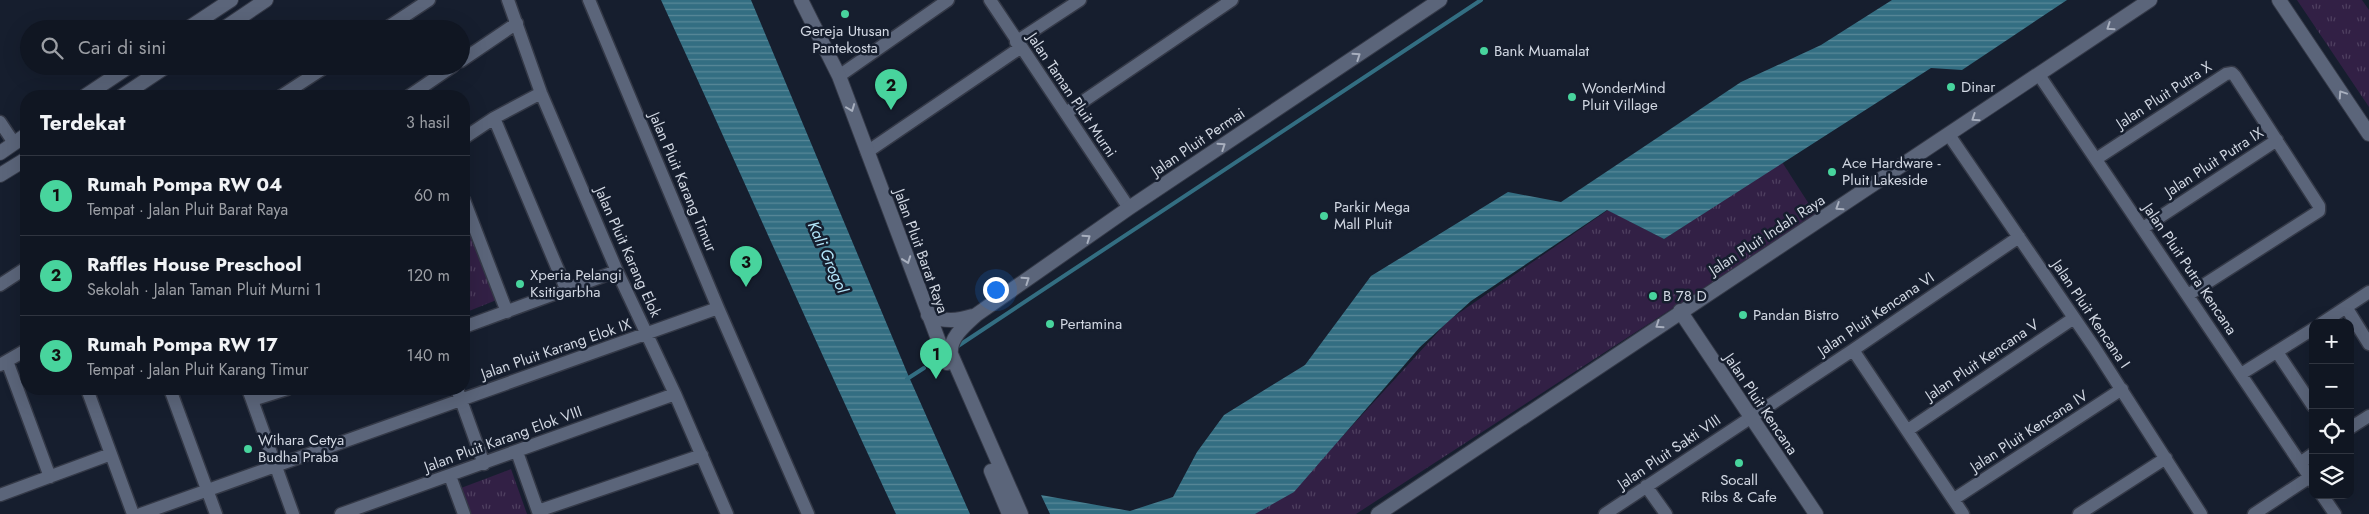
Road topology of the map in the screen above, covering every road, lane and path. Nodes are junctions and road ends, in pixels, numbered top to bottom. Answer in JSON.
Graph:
{"nodes":[{"id":1,"x":231,"y":0,"type":"edge"},
{"id":2,"x":266,"y":0,"type":"edge"},
{"id":3,"x":429,"y":0,"type":"edge"},
{"id":4,"x":508,"y":0,"type":"edge"},
{"id":5,"x":589,"y":0,"type":"edge"},
{"id":6,"x":801,"y":0,"type":"edge"},
{"id":7,"x":948,"y":0,"type":"edge"},
{"id":8,"x":990,"y":0,"type":"edge"},
{"id":9,"x":1080,"y":0,"type":"edge"},
{"id":10,"x":1232,"y":0,"type":"edge"},
{"id":11,"x":1440,"y":0,"type":"edge"},
{"id":12,"x":2150,"y":0,"type":"edge"},
{"id":13,"x":2279,"y":0,"type":"edge"},
{"id":14,"x":201,"y":20,"type":"edge"},
{"id":15,"x":236,"y":20,"type":"edge"},
{"id":16,"x":399,"y":20,"type":"edge"},
{"id":17,"x":517,"y":23,"type":"junction"},
{"id":18,"x":1018,"y":45,"type":"junction"},
{"id":19,"x":470,"y":55,"type":"edge"},
{"id":20,"x":116,"y":75,"type":"edge"},
{"id":21,"x":135,"y":75,"type":"edge"},
{"id":22,"x":154,"y":75,"type":"edge"},
{"id":23,"x":313,"y":75,"type":"edge"},
{"id":24,"x":440,"y":75,"type":"edge"},
{"id":25,"x":2039,"y":75,"type":"junction"},
{"id":26,"x":839,"y":76,"type":"junction"},
{"id":27,"x":94,"y":90,"type":"edge"},
{"id":28,"x":129,"y":90,"type":"edge"},
{"id":29,"x":131,"y":90,"type":"edge"},
{"id":30,"x":290,"y":90,"type":"edge"},
{"id":31,"x":418,"y":90,"type":"edge"},
{"id":32,"x":542,"y":93,"type":"junction"},
{"id":33,"x":1066,"y":113,"type":"junction"},
{"id":34,"x":494,"y":118,"type":"junction"},
{"id":35,"x":0,"y":122,"type":"edge"},
{"id":36,"x":470,"y":134,"type":"edge"},
{"id":37,"x":2369,"y":134,"type":"edge"},
{"id":38,"x":1949,"y":136,"type":"junction"},
{"id":39,"x":20,"y":139,"type":"edge"},
{"id":40,"x":2277,"y":140,"type":"junction"},
{"id":41,"x":0,"y":152,"type":"edge"},
{"id":42,"x":867,"y":152,"type":"junction"},
{"id":43,"x":2096,"y":160,"type":"junction"},
{"id":44,"x":20,"y":163,"type":"edge"},
{"id":45,"x":0,"y":175,"type":"edge"},
{"id":46,"x":1129,"y":208,"type":"junction"},
{"id":47,"x":470,"y":216,"type":"edge"},
{"id":48,"x":2143,"y":228,"type":"junction"},
{"id":49,"x":2019,"y":237,"type":"junction"},
{"id":50,"x":617,"y":271,"type":"junction"},
{"id":51,"x":20,"y":272,"type":"edge"},
{"id":52,"x":0,"y":285,"type":"edge"},
{"id":53,"x":567,"y":291,"type":"junction"},
{"id":54,"x":2369,"y":292,"type":"edge"},
{"id":55,"x":2188,"y":295,"type":"junction"},
{"id":56,"x":2346,"y":307,"type":"junction"},
{"id":57,"x":718,"y":308,"type":"junction"},
{"id":58,"x":1680,"y":311,"type":"junction"},
{"id":59,"x":507,"y":312,"type":"junction"},
{"id":60,"x":976,"y":314,"type":"junction"},
{"id":61,"x":928,"y":315,"type":"junction"},
{"id":62,"x":2074,"y":318,"type":"junction"},
{"id":63,"x":2328,"y":319,"type":"edge"},
{"id":64,"x":470,"y":325,"type":"edge"},
{"id":65,"x":2309,"y":332,"type":"edge"},
{"id":66,"x":648,"y":334,"type":"junction"},
{"id":67,"x":2369,"y":344,"type":"edge"},
{"id":68,"x":1853,"y":350,"type":"junction"},
{"id":69,"x":2277,"y":352,"type":"junction"},
{"id":70,"x":20,"y":354,"type":"edge"},
{"id":71,"x":4,"y":363,"type":"edge"},
{"id":72,"x":2241,"y":374,"type":"junction"},
{"id":73,"x":2122,"y":389,"type":"junction"},
{"id":74,"x":470,"y":391,"type":"edge"},
{"id":75,"x":675,"y":394,"type":"junction"},
{"id":76,"x":89,"y":395,"type":"edge"},
{"id":77,"x":172,"y":395,"type":"edge"},
{"id":78,"x":250,"y":395,"type":"edge"},
{"id":79,"x":456,"y":395,"type":"edge"},
{"id":80,"x":459,"y":395,"type":"edge"},
{"id":81,"x":2309,"y":400,"type":"edge"},
{"id":82,"x":2369,"y":416,"type":"edge"},
{"id":83,"x":1751,"y":417,"type":"junction"},
{"id":84,"x":2354,"y":425,"type":"edge"},
{"id":85,"x":1908,"y":430,"type":"junction"},
{"id":86,"x":517,"y":452,"type":"junction"},
{"id":87,"x":111,"y":454,"type":"junction"},
{"id":88,"x":702,"y":455,"type":"junction"},
{"id":89,"x":2309,"y":457,"type":"edge"},
{"id":90,"x":2166,"y":458,"type":"junction"},
{"id":91,"x":2300,"y":463,"type":"junction"},
{"id":92,"x":484,"y":464,"type":"junction"},
{"id":93,"x":275,"y":466,"type":"junction"},
{"id":94,"x":450,"y":476,"type":"junction"},
{"id":95,"x":50,"y":477,"type":"junction"},
{"id":96,"x":2309,"y":477,"type":"edge"},
{"id":97,"x":2309,"y":481,"type":"edge"},
{"id":98,"x":1646,"y":486,"type":"junction"},
{"id":99,"x":207,"y":490,"type":"junction"},
{"id":100,"x":0,"y":495,"type":"edge"},
{"id":101,"x":1954,"y":499,"type":"junction"},
{"id":102,"x":2325,"y":499,"type":"edge"},
{"id":103,"x":539,"y":512,"type":"edge"},
{"id":104,"x":1383,"y":513,"type":"edge"},
{"id":105,"x":133,"y":514,"type":"edge"},
{"id":106,"x":141,"y":514,"type":"edge"},
{"id":107,"x":216,"y":514,"type":"edge"},
{"id":108,"x":293,"y":514,"type":"edge"},
{"id":109,"x":341,"y":514,"type":"edge"},
{"id":110,"x":464,"y":514,"type":"edge"},
{"id":111,"x":725,"y":514,"type":"edge"},
{"id":112,"x":808,"y":514,"type":"edge"},
{"id":113,"x":1009,"y":514,"type":"edge"},
{"id":114,"x":1021,"y":514,"type":"edge"},
{"id":115,"x":1605,"y":514,"type":"edge"},
{"id":116,"x":1666,"y":514,"type":"edge"},
{"id":117,"x":1816,"y":514,"type":"edge"},
{"id":118,"x":1963,"y":514,"type":"edge"},
{"id":119,"x":2079,"y":514,"type":"edge"},
{"id":120,"x":2202,"y":514,"type":"edge"},
{"id":121,"x":2254,"y":514,"type":"edge"},
{"id":122,"x":2335,"y":514,"type":"edge"}],
"edges":[{"from":1,"to":14,"type":"street"},
{"from":2,"to":15,"type":"street"},
{"from":3,"to":16,"type":"street"},
{"from":4,"to":17,"type":"street","name":"Jalan Pluit Karang Elok"},
{"from":5,"to":57,"type":"street","name":"Jalan Pluit Karang Timur"},
{"from":6,"to":26,"type":"street","name":"Jalan Pluit Barat Raya"},
{"from":7,"to":26,"type":"street"},
{"from":8,"to":18,"type":"street","name":"Jalan Taman Pluit Murni"},
{"from":9,"to":18,"type":"street"},
{"from":10,"to":33,"type":"street"},
{"from":46,"to":11,"type":"street","name":"Jalan Pluit Permai","one_way":true},
{"from":12,"to":25,"type":"street","name":"Jalan Pluit Indah Raya","one_way":true},
{"from":37,"to":13,"type":"street","one_way":true},
{"from":17,"to":19,"type":"street"},
{"from":17,"to":32,"type":"street","name":"Jalan Pluit Karang Elok"},
{"from":18,"to":33,"type":"street","name":"Jalan Taman Pluit Murni"},
{"from":18,"to":42,"type":"street"},
{"from":20,"to":27,"type":"street"},
{"from":21,"to":28,"type":"street"},
{"from":22,"to":29,"type":"street"},
{"from":23,"to":30,"type":"street"},
{"from":24,"to":31,"type":"street"},
{"from":25,"to":38,"type":"street","name":"Jalan Pluit Indah Raya","one_way":true},
{"from":25,"to":43,"type":"street","name":"Jalan Pluit Putra Kencana"},
{"from":26,"to":42,"type":"street","name":"Jalan Pluit Barat Raya","one_way":true},
{"from":32,"to":34,"type":"street"},
{"from":32,"to":50,"type":"street","name":"Jalan Pluit Karang Elok"},
{"from":33,"to":46,"type":"street","name":"Jalan Taman Pluit Murni"},
{"from":34,"to":36,"type":"street"},
{"from":34,"to":53,"type":"street"},
{"from":35,"to":39,"type":"street"},
{"from":38,"to":49,"type":"street","name":"Jalan Pluit Kencana I"},
{"from":38,"to":58,"type":"street","name":"Jalan Pluit Indah Raya","one_way":true},
{"from":39,"to":41,"type":"street"},
{"from":40,"to":43,"type":"street","name":"Jalan Pluit Putra X"},
{"from":40,"to":48,"type":"street","name":"Jalan Pluit Putra IX"},
{"from":40,"to":55,"type":"street"},
{"from":42,"to":61,"type":"street","name":"Jalan Pluit Barat Raya","one_way":true},
{"from":43,"to":48,"type":"street","name":"Jalan Pluit Putra Kencana"},
{"from":44,"to":45,"type":"street"},
{"from":60,"to":46,"type":"street","name":"Jalan Pluit Permai","one_way":true},
{"from":47,"to":59,"type":"street"},
{"from":48,"to":55,"type":"street","name":"Jalan Pluit Putra Kencana"},
{"from":49,"to":62,"type":"street","name":"Jalan Pluit Kencana I"},
{"from":49,"to":68,"type":"street","name":"Jalan Pluit Kencana VI"},
{"from":50,"to":53,"type":"street"},
{"from":50,"to":66,"type":"street","name":"Jalan Pluit Karang Elok"},
{"from":51,"to":52,"type":"street"},
{"from":53,"to":59,"type":"street"},
{"from":54,"to":56,"type":"street"},
{"from":55,"to":72,"type":"street","name":"Jalan Pluit Putra Kencana"},
{"from":56,"to":63,"type":"street"},
{"from":56,"to":67,"type":"street"},
{"from":57,"to":66,"type":"street","name":"Jalan Pluit Karang Elok IX"},
{"from":57,"to":112,"type":"street","name":"Jalan Pluit Karang Timur"},
{"from":58,"to":83,"type":"street","name":"Jalan Pluit Kencana"},
{"from":58,"to":104,"type":"street","name":"Jalan Pluit Indah Raya","one_way":true},
{"from":59,"to":64,"type":"street"},
{"from":60,"to":61,"type":"street"},
{"from":60,"to":114,"type":"street","name":"Jalan Pluit Barat Raya"},
{"from":61,"to":113,"type":"street","name":"Jalan Pluit Barat Raya"},
{"from":62,"to":73,"type":"street","name":"Jalan Pluit Kencana I"},
{"from":62,"to":85,"type":"street","name":"Jalan Pluit Kencana V"},
{"from":65,"to":69,"type":"street"},
{"from":66,"to":74,"type":"street","name":"Jalan Pluit Karang Elok IX"},
{"from":66,"to":75,"type":"street","name":"Jalan Pluit Karang Elok"},
{"from":68,"to":83,"type":"street","name":"Jalan Pluit Kencana VI"},
{"from":68,"to":85,"type":"street"},
{"from":69,"to":72,"type":"street"},
{"from":69,"to":81,"type":"street"},
{"from":70,"to":71,"type":"street"},
{"from":71,"to":95,"type":"street"},
{"from":72,"to":91,"type":"street","name":"Jalan Pluit Putra Kencana"},
{"from":73,"to":90,"type":"street","name":"Jalan Pluit Kencana I"},
{"from":73,"to":101,"type":"street","name":"Jalan Pluit Kencana IV"},
{"from":75,"to":86,"type":"street","name":"Jalan Pluit Karang Elok VIII"},
{"from":75,"to":88,"type":"street","name":"Jalan Pluit Karang Elok"},
{"from":76,"to":87,"type":"street"},
{"from":77,"to":99,"type":"street"},
{"from":78,"to":93,"type":"street"},
{"from":79,"to":93,"type":"street","name":"Jalan Pluit Karang Elok IX"},
{"from":80,"to":92,"type":"street"},
{"from":82,"to":84,"type":"street"},
{"from":83,"to":98,"type":"street","name":"Jalan Pluit Sakti VIII"},
{"from":83,"to":117,"type":"street","name":"Jalan Pluit Kencana"},
{"from":85,"to":101,"type":"street"},
{"from":86,"to":92,"type":"street","name":"Jalan Pluit Karang Elok VIII"},
{"from":86,"to":103,"type":"street"},
{"from":87,"to":95,"type":"street"},
{"from":87,"to":105,"type":"street"},
{"from":88,"to":103,"type":"street"},
{"from":88,"to":111,"type":"street","name":"Jalan Pluit Karang Elok"},
{"from":89,"to":91,"type":"street"},
{"from":90,"to":119,"type":"street"},
{"from":90,"to":120,"type":"street","name":"Jalan Pluit Kencana I"},
{"from":91,"to":96,"type":"street","name":"Jalan Pluit Putra Kencana"},
{"from":92,"to":94,"type":"street","name":"Jalan Pluit Karang Elok VIII"},
{"from":93,"to":99,"type":"street","name":"Jalan Pluit Karang Elok IX"},
{"from":93,"to":108,"type":"street"},
{"from":94,"to":109,"type":"street","name":"Jalan Pluit Karang Elok VIII"},
{"from":94,"to":110,"type":"street"},
{"from":95,"to":100,"type":"street"},
{"from":97,"to":121,"type":"street"},
{"from":98,"to":115,"type":"street","name":"Jalan Pluit Sakti VIII"},
{"from":98,"to":116,"type":"street"},
{"from":99,"to":106,"type":"street","name":"Jalan Pluit Karang Elok IX"},
{"from":99,"to":107,"type":"street"},
{"from":101,"to":118,"type":"street"},
{"from":102,"to":122,"type":"street"}]}
